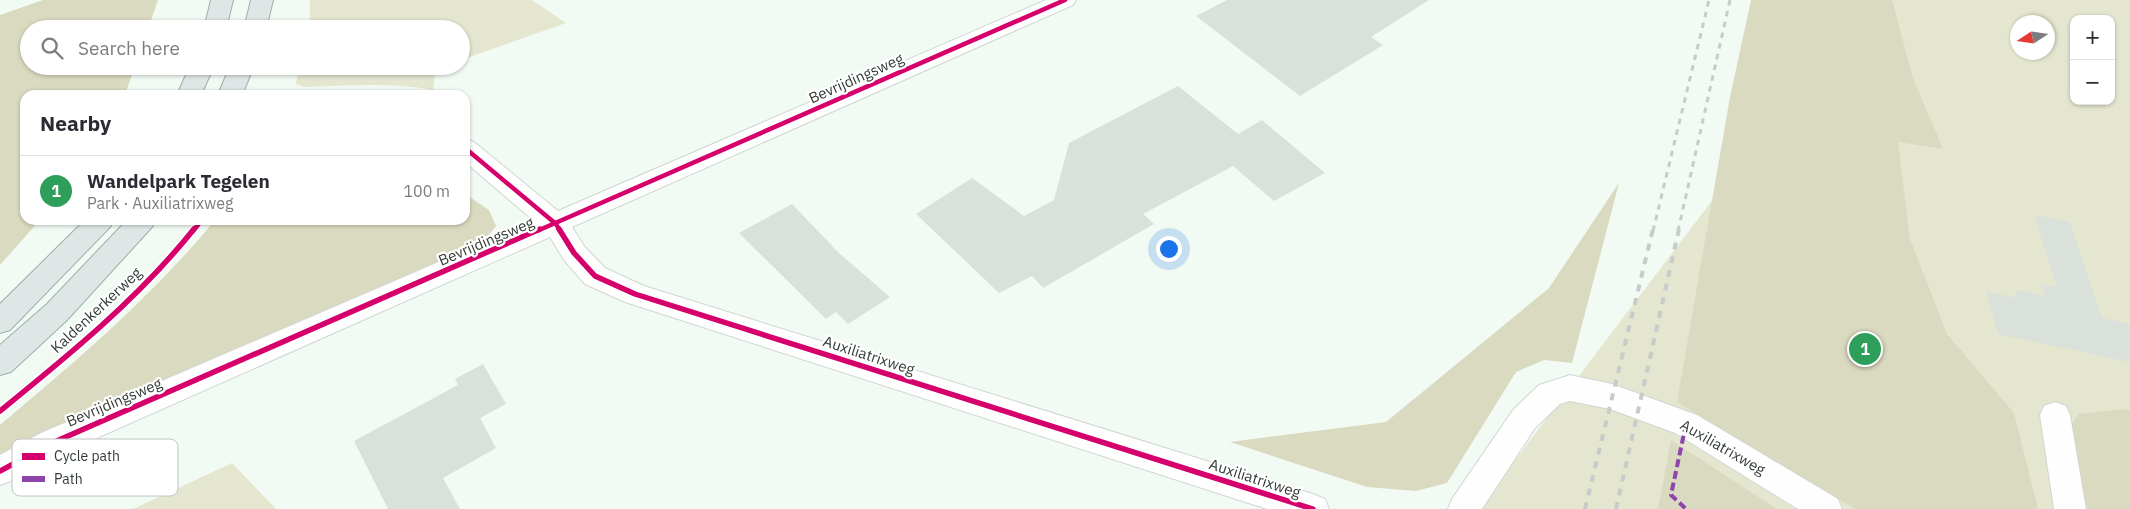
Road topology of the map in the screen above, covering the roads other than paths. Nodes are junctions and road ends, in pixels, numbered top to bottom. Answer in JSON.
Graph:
{"nodes":[{"id":1,"x":222,"y":0,"type":"edge"},
{"id":2,"x":262,"y":0,"type":"edge"},
{"id":3,"x":1065,"y":0,"type":"edge"},
{"id":4,"x":217,"y":20,"type":"edge"},
{"id":5,"x":257,"y":20,"type":"edge"},
{"id":6,"x":198,"y":75,"type":"edge"},
{"id":7,"x":238,"y":75,"type":"edge"},
{"id":8,"x":191,"y":90,"type":"edge"},
{"id":9,"x":232,"y":90,"type":"edge"},
{"id":10,"x":470,"y":152,"type":"edge"},
{"id":11,"x":556,"y":224,"type":"junction"},
{"id":12,"x":96,"y":225,"type":"edge"},
{"id":13,"x":138,"y":225,"type":"edge"},
{"id":14,"x":0,"y":322,"type":"edge"},
{"id":15,"x":0,"y":363,"type":"edge"},
{"id":16,"x":2055,"y":415,"type":"dead end"},
{"id":17,"x":61,"y":439,"type":"edge"},
{"id":18,"x":12,"y":465,"type":"edge"},
{"id":19,"x":0,"y":471,"type":"edge"},
{"id":20,"x":1313,"y":509,"type":"edge"},
{"id":21,"x":1464,"y":509,"type":"edge"},
{"id":22,"x":1826,"y":509,"type":"edge"},
{"id":23,"x":2070,"y":509,"type":"edge"}],
"edges":[{"from":1,"to":4,"type":"main road"},
{"from":2,"to":5,"type":"main road"},
{"from":3,"to":11,"type":"street","name":"Bevrijdingsweg"},
{"from":6,"to":8,"type":"main road"},
{"from":7,"to":9,"type":"main road"},
{"from":10,"to":11,"type":"street","name":"Auxiliatrixweg"},
{"from":11,"to":17,"type":"street","name":"Bevrijdingsweg"},
{"from":11,"to":20,"type":"street","name":"Auxiliatrixweg"},
{"from":12,"to":14,"type":"main road"},
{"from":13,"to":15,"type":"main road","name":"Kaldenkerkerweg"},
{"from":16,"to":23,"type":"street"},
{"from":18,"to":19,"type":"street","name":"Bevrijdingsweg"},
{"from":21,"to":22,"type":"street","name":"Auxiliatrixweg"}]}
